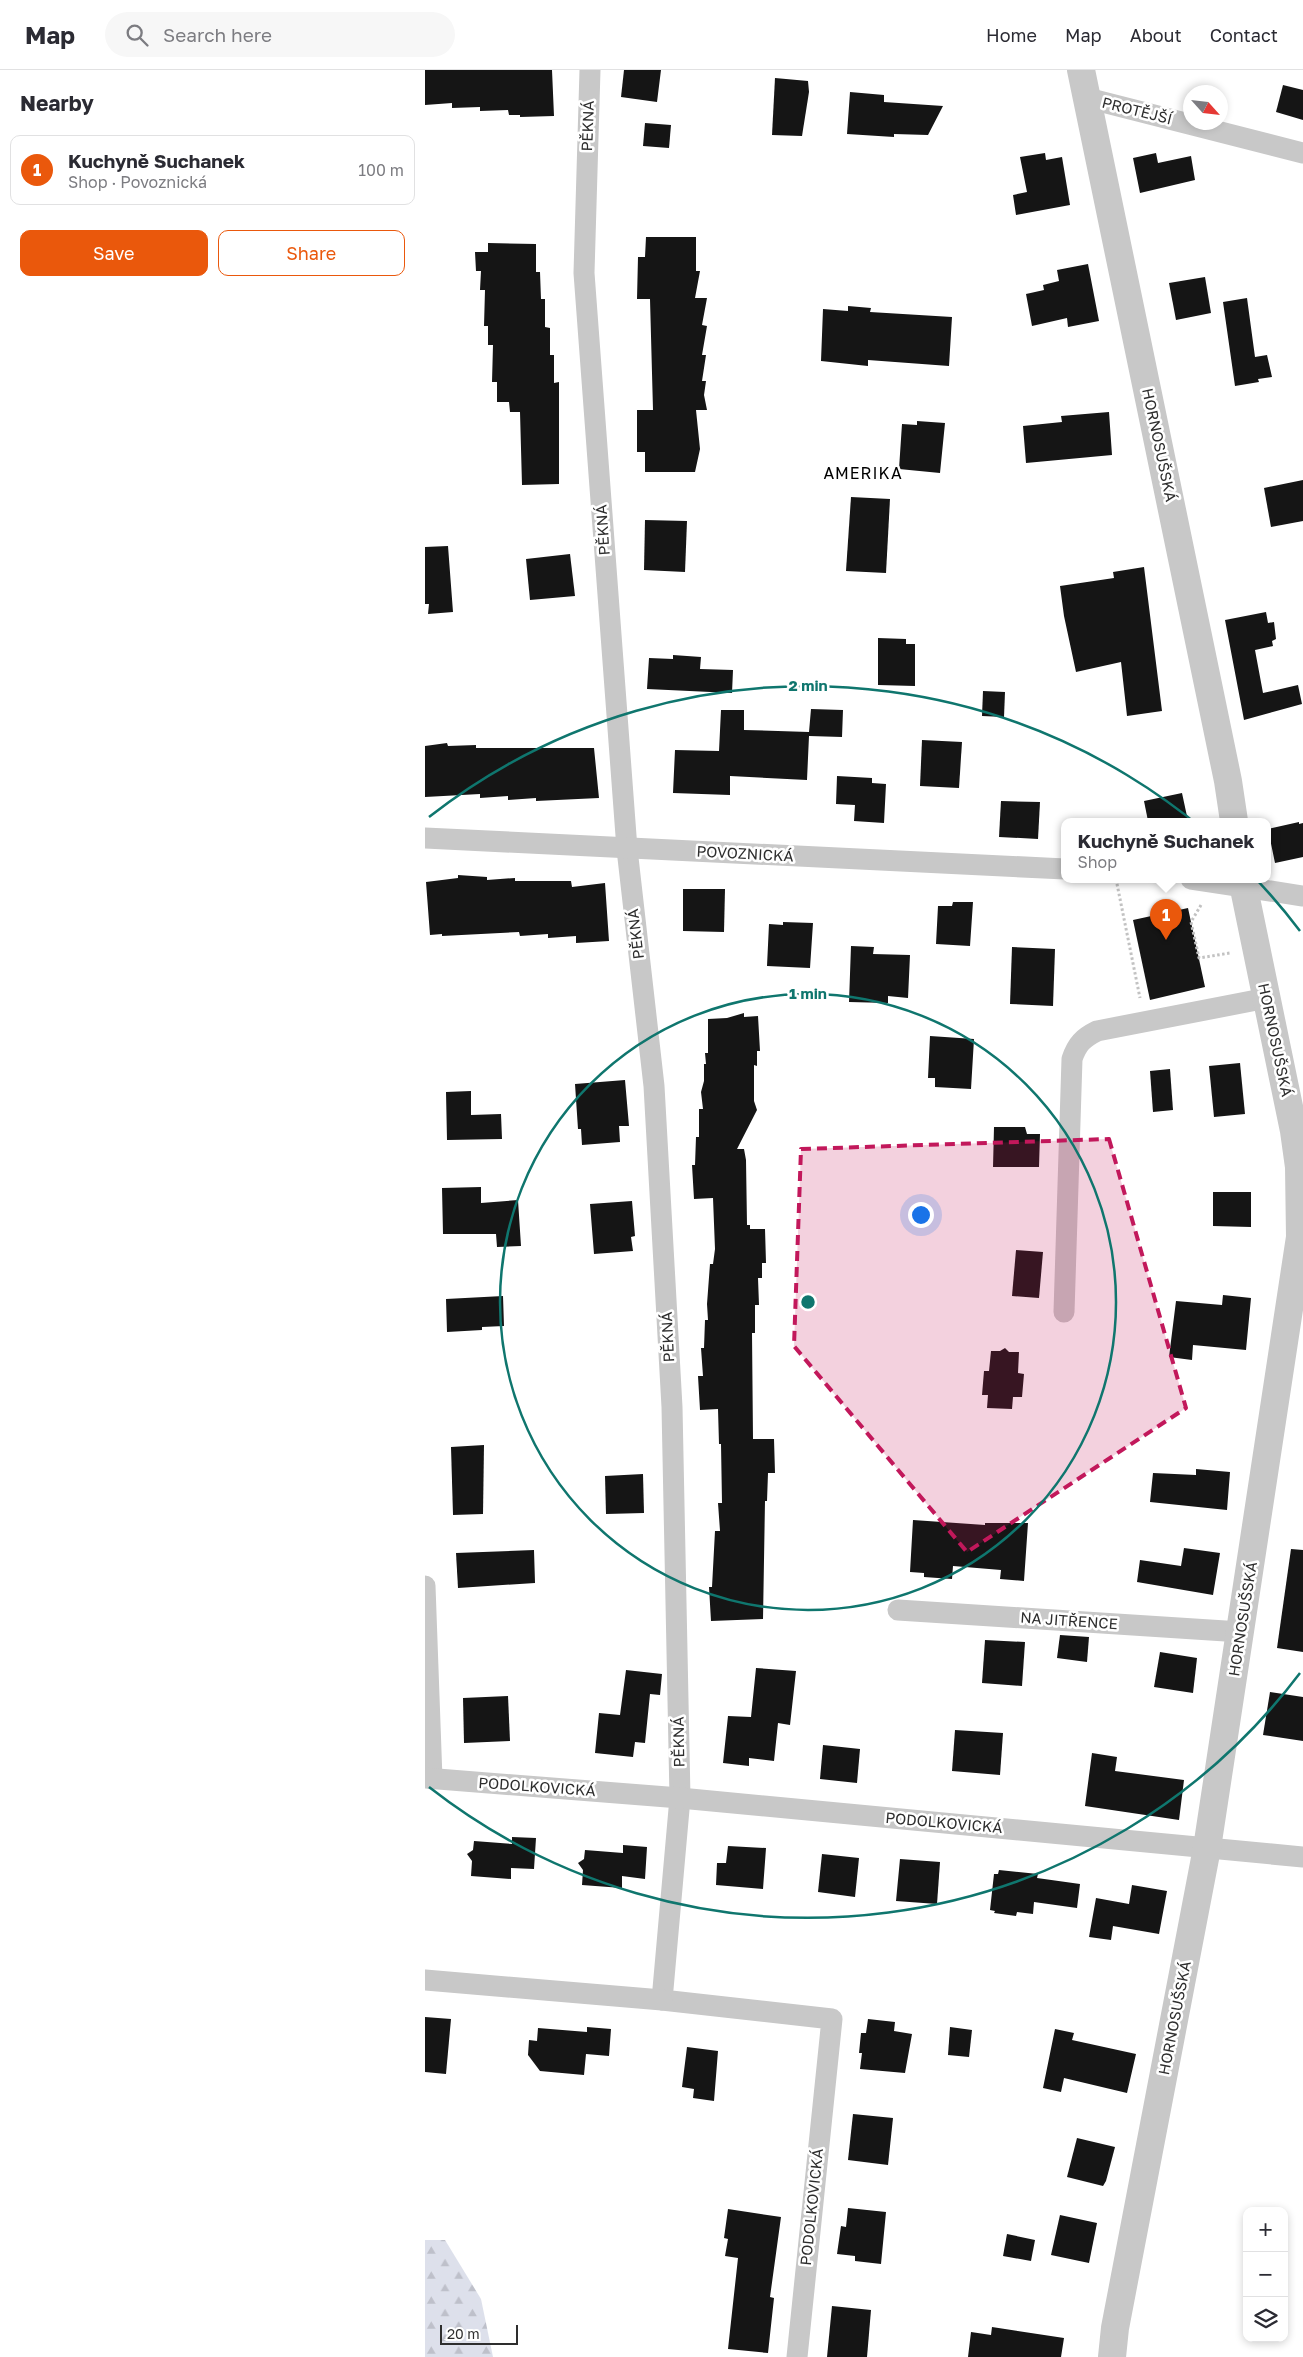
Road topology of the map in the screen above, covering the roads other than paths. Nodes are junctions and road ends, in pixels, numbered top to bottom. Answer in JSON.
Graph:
{"nodes":[{"id":1,"x":589,"y":70,"type":"edge"},
{"id":2,"x":1081,"y":70,"type":"edge"},
{"id":3,"x":1087,"y":98,"type":"junction"},
{"id":4,"x":1303,"y":154,"type":"edge"},
{"id":5,"x":1234,"y":818,"type":"edge"},
{"id":6,"x":425,"y":838,"type":"edge"},
{"id":7,"x":627,"y":849,"type":"junction"},
{"id":8,"x":1061,"y":868,"type":"edge"},
{"id":9,"x":1243,"y":883,"type":"edge"},
{"id":10,"x":1303,"y":896,"type":"edge"},
{"id":11,"x":1267,"y":998,"type":"junction"},
{"id":12,"x":1299,"y":1131,"type":"edge"},
{"id":13,"x":1065,"y":1312,"type":"dead end"},
{"id":14,"x":425,"y":1586,"type":"edge"},
{"id":15,"x":898,"y":1610,"type":"dead end"},
{"id":16,"x":1241,"y":1632,"type":"junction"},
{"id":17,"x":429,"y":1778,"type":"edge"},
{"id":18,"x":680,"y":1798,"type":"junction"},
{"id":19,"x":1207,"y":1848,"type":"junction"},
{"id":20,"x":1303,"y":1857,"type":"edge"},
{"id":21,"x":425,"y":1980,"type":"edge"},
{"id":22,"x":662,"y":2000,"type":"junction"},
{"id":23,"x":797,"y":2357,"type":"edge"},
{"id":24,"x":1112,"y":2357,"type":"edge"}],
"edges":[{"from":1,"to":7,"type":"street","name":"PĚKNÁ"},
{"from":2,"to":3,"type":"street","name":"HORNOSUŠSKÁ"},
{"from":3,"to":4,"type":"street","name":"PROTĚJŠÍ"},
{"from":3,"to":5,"type":"street","name":"HORNOSUŠSKÁ"},
{"from":6,"to":7,"type":"street","name":"POVOZNICKÁ"},
{"from":7,"to":8,"type":"street","name":"POVOZNICKÁ"},
{"from":7,"to":18,"type":"street","name":"PĚKNÁ"},
{"from":9,"to":10,"type":"street"},
{"from":9,"to":11,"type":"street","name":"HORNOSUŠSKÁ"},
{"from":11,"to":12,"type":"street","name":"HORNOSUŠSKÁ"},
{"from":11,"to":13,"type":"street"},
{"from":12,"to":16,"type":"street","name":"HORNOSUŠSKÁ"},
{"from":14,"to":17,"type":"street"},
{"from":15,"to":16,"type":"street","name":"NA JITŘENCE"},
{"from":16,"to":19,"type":"street","name":"HORNOSUŠSKÁ"},
{"from":17,"to":18,"type":"street","name":"PODOLKOVICKÁ"},
{"from":18,"to":19,"type":"street","name":"PODOLKOVICKÁ"},
{"from":18,"to":22,"type":"street"},
{"from":19,"to":20,"type":"street","name":"PODOLKOVICKÁ"},
{"from":19,"to":24,"type":"street","name":"HORNOSUŠSKÁ"},
{"from":21,"to":22,"type":"street","name":"PODOLKOVICKÁ"},
{"from":22,"to":23,"type":"street","name":"PODOLKOVICKÁ"}]}
